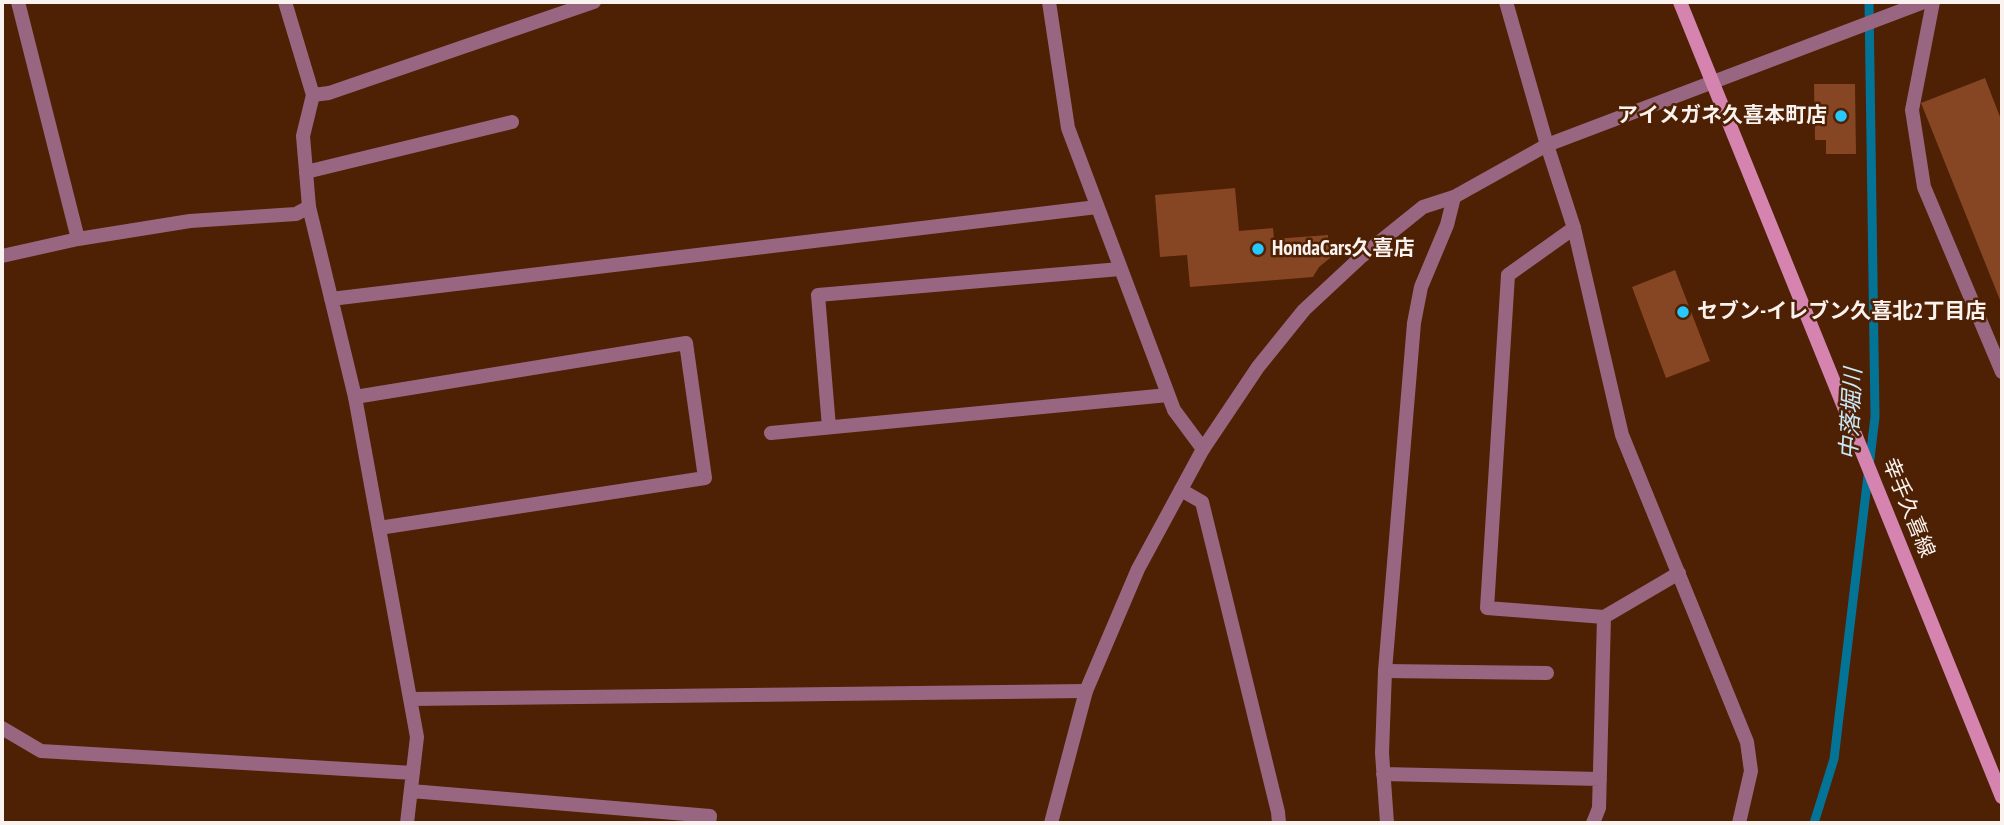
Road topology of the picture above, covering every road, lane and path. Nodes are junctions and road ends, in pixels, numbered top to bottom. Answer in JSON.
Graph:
{"nodes":[{"id":1,"x":18,"y":2,"type":"edge"},
{"id":2,"x":285,"y":2,"type":"edge"},
{"id":3,"x":594,"y":2,"type":"edge"},
{"id":4,"x":1049,"y":2,"type":"edge"},
{"id":5,"x":1506,"y":2,"type":"edge"},
{"id":6,"x":1680,"y":2,"type":"edge"},
{"id":7,"x":1924,"y":2,"type":"edge"},
{"id":8,"x":1933,"y":2,"type":"edge"},
{"id":9,"x":1901,"y":6,"type":"edge"},
{"id":10,"x":1713,"y":81,"type":"junction"},
{"id":11,"x":313,"y":95,"type":"junction"},
{"id":12,"x":512,"y":122,"type":"dead end"},
{"id":13,"x":1547,"y":145,"type":"junction"},
{"id":14,"x":306,"y":172,"type":"junction"},
{"id":15,"x":1454,"y":197,"type":"junction"},
{"id":16,"x":309,"y":206,"type":"junction"},
{"id":17,"x":1097,"y":207,"type":"junction"},
{"id":18,"x":1574,"y":228,"type":"junction"},
{"id":19,"x":78,"y":239,"type":"junction"},
{"id":20,"x":2,"y":256,"type":"edge"},
{"id":21,"x":1120,"y":269,"type":"junction"},
{"id":22,"x":331,"y":299,"type":"junction"},
{"id":23,"x":2002,"y":372,"type":"edge"},
{"id":24,"x":1168,"y":395,"type":"junction"},
{"id":25,"x":355,"y":397,"type":"junction"},
{"id":26,"x":829,"y":427,"type":"junction"},
{"id":27,"x":771,"y":433,"type":"dead end"},
{"id":28,"x":1203,"y":449,"type":"junction"},
{"id":29,"x":1181,"y":490,"type":"junction"},
{"id":30,"x":379,"y":528,"type":"junction"},
{"id":31,"x":1679,"y":573,"type":"junction"},
{"id":32,"x":1604,"y":617,"type":"junction"},
{"id":33,"x":1385,"y":671,"type":"junction"},
{"id":34,"x":1547,"y":673,"type":"dead end"},
{"id":35,"x":1086,"y":691,"type":"junction"},
{"id":36,"x":410,"y":699,"type":"junction"},
{"id":37,"x":2,"y":728,"type":"edge"},
{"id":38,"x":413,"y":773,"type":"junction"},
{"id":39,"x":1383,"y":774,"type":"junction"},
{"id":40,"x":1600,"y":779,"type":"junction"},
{"id":41,"x":411,"y":791,"type":"junction"},
{"id":42,"x":2002,"y":797,"type":"edge"},
{"id":43,"x":407,"y":823,"type":"edge"},
{"id":44,"x":709,"y":823,"type":"edge"},
{"id":45,"x":1051,"y":823,"type":"edge"},
{"id":46,"x":1279,"y":823,"type":"edge"},
{"id":47,"x":1387,"y":823,"type":"edge"},
{"id":48,"x":1592,"y":823,"type":"edge"},
{"id":49,"x":1739,"y":823,"type":"edge"}],
"edges":[{"from":1,"to":19,"type":"street"},
{"from":2,"to":11,"type":"street"},
{"from":3,"to":11,"type":"street"},
{"from":4,"to":17,"type":"street"},
{"from":5,"to":13,"type":"street"},
{"from":6,"to":10,"type":"main road","name":"幸手久喜線"},
{"from":7,"to":9,"type":"street"},
{"from":8,"to":23,"type":"street"},
{"from":9,"to":10,"type":"street"},
{"from":10,"to":13,"type":"street"},
{"from":10,"to":42,"type":"main road","name":"幸手久喜線"},
{"from":11,"to":14,"type":"street"},
{"from":12,"to":14,"type":"street"},
{"from":13,"to":15,"type":"street"},
{"from":13,"to":18,"type":"street"},
{"from":14,"to":16,"type":"street"},
{"from":15,"to":28,"type":"street"},
{"from":15,"to":33,"type":"street"},
{"from":16,"to":19,"type":"street"},
{"from":16,"to":22,"type":"street"},
{"from":17,"to":21,"type":"street"},
{"from":17,"to":22,"type":"street"},
{"from":18,"to":31,"type":"street"},
{"from":18,"to":32,"type":"street"},
{"from":19,"to":20,"type":"street"},
{"from":21,"to":24,"type":"street"},
{"from":21,"to":26,"type":"street"},
{"from":22,"to":25,"type":"street"},
{"from":24,"to":26,"type":"street"},
{"from":24,"to":28,"type":"street"},
{"from":25,"to":30,"type":"street"},
{"from":25,"to":30,"type":"street"},
{"from":26,"to":27,"type":"street"},
{"from":28,"to":29,"type":"street"},
{"from":29,"to":35,"type":"street"},
{"from":29,"to":46,"type":"street"},
{"from":30,"to":36,"type":"street"},
{"from":31,"to":32,"type":"street"},
{"from":31,"to":49,"type":"street"},
{"from":32,"to":40,"type":"street"},
{"from":33,"to":34,"type":"street"},
{"from":33,"to":39,"type":"street"},
{"from":35,"to":36,"type":"street"},
{"from":35,"to":45,"type":"street"},
{"from":36,"to":38,"type":"street"},
{"from":37,"to":38,"type":"street"},
{"from":38,"to":41,"type":"street"},
{"from":39,"to":40,"type":"street"},
{"from":39,"to":47,"type":"street"},
{"from":40,"to":48,"type":"street"},
{"from":41,"to":43,"type":"street"},
{"from":41,"to":44,"type":"street"}]}
